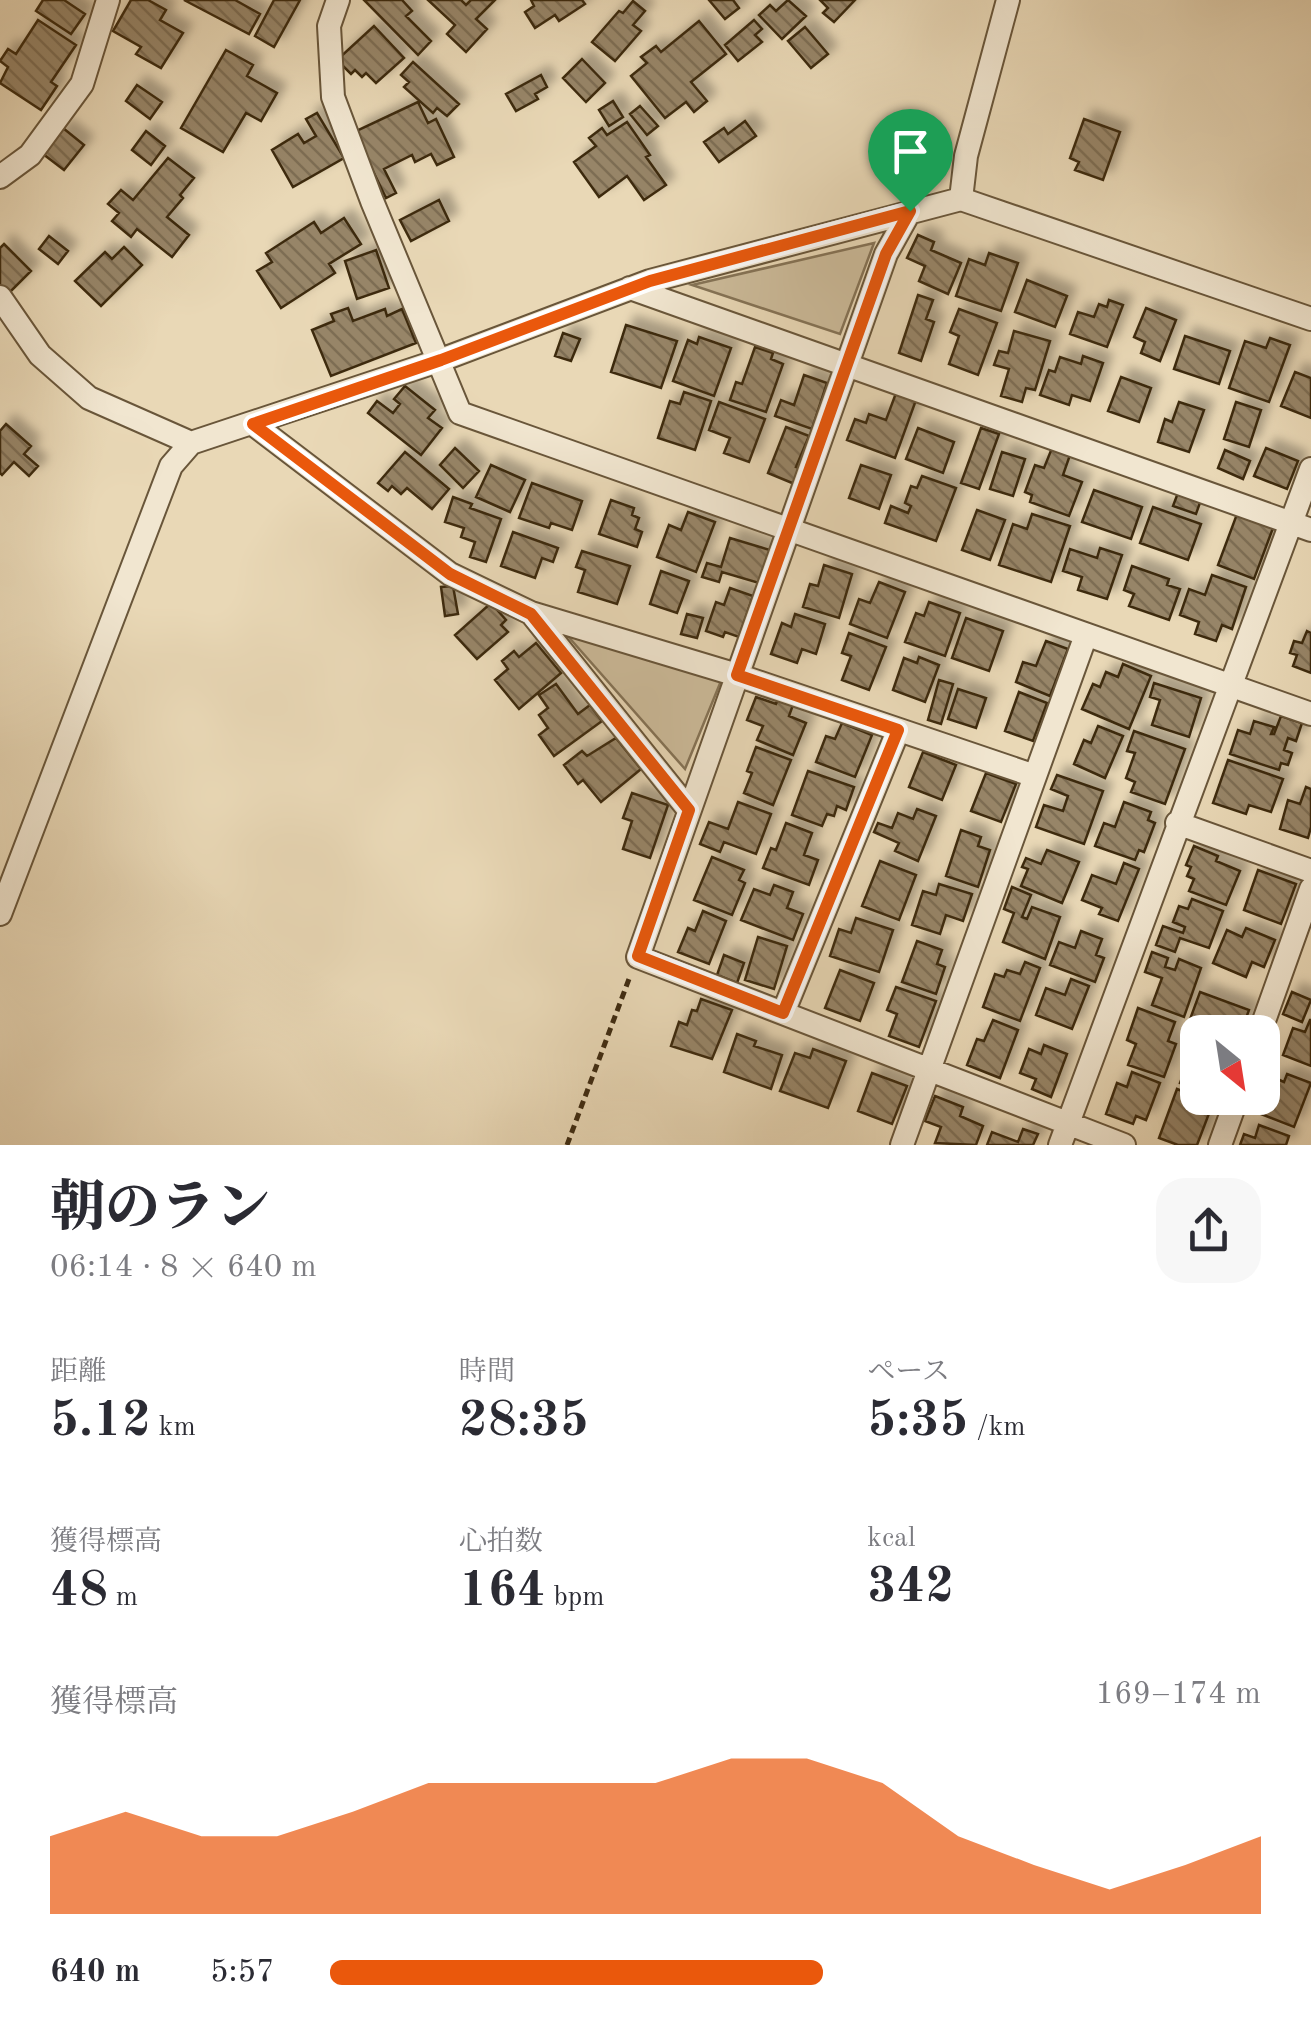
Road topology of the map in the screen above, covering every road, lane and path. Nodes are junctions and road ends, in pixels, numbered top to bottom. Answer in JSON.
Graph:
{"nodes":[{"id":1,"x":108,"y":0,"type":"edge"},
{"id":2,"x":338,"y":0,"type":"edge"},
{"id":3,"x":1008,"y":0,"type":"edge"},
{"id":4,"x":0,"y":177,"type":"edge"},
{"id":5,"x":962,"y":200,"type":"junction"},
{"id":6,"x":910,"y":211,"type":"junction"},
{"id":7,"x":630,"y":288,"type":"junction"},
{"id":8,"x":0,"y":297,"type":"edge"},
{"id":9,"x":1311,"y":319,"type":"edge"},
{"id":10,"x":441,"y":360,"type":"junction"},
{"id":11,"x":846,"y":367,"type":"junction"},
{"id":12,"x":253,"y":424,"type":"junction"},
{"id":13,"x":191,"y":442,"type":"junction"},
{"id":14,"x":1311,"y":469,"type":"edge"},
{"id":15,"x":1300,"y":526,"type":"edge"},
{"id":16,"x":790,"y":528,"type":"junction"},
{"id":17,"x":531,"y":614,"type":"junction"},
{"id":18,"x":1086,"y":636,"type":"junction"},
{"id":19,"x":737,"y":675,"type":"junction"},
{"id":20,"x":1229,"y":688,"type":"junction"},
{"id":21,"x":1311,"y":714,"type":"edge"},
{"id":22,"x":898,"y":730,"type":"junction"},
{"id":23,"x":1036,"y":776,"type":"junction"},
{"id":24,"x":689,"y":810,"type":"junction"},
{"id":25,"x":1178,"y":824,"type":"junction"},
{"id":26,"x":1311,"y":871,"type":"edge"},
{"id":27,"x":1311,"y":889,"type":"edge"},
{"id":28,"x":0,"y":914,"type":"edge"},
{"id":29,"x":638,"y":956,"type":"junction"},
{"id":30,"x":783,"y":1013,"type":"junction"},
{"id":31,"x":1266,"y":1015,"type":"edge"},
{"id":32,"x":930,"y":1070,"type":"junction"},
{"id":33,"x":1231,"y":1115,"type":"edge"},
{"id":34,"x":1064,"y":1135,"type":"edge"},
{"id":35,"x":568,"y":1145,"type":"edge"},
{"id":36,"x":902,"y":1145,"type":"edge"},
{"id":37,"x":1124,"y":1145,"type":"edge"},
{"id":38,"x":1220,"y":1145,"type":"edge"}],
"edges":[{"from":1,"to":4,"type":"street"},
{"from":2,"to":10,"type":"street"},
{"from":3,"to":5,"type":"street"},
{"from":5,"to":6,"type":"street"},
{"from":5,"to":9,"type":"street"},
{"from":6,"to":7,"type":"street"},
{"from":6,"to":11,"type":"street"},
{"from":7,"to":10,"type":"street"},
{"from":7,"to":11,"type":"street"},
{"from":8,"to":13,"type":"street"},
{"from":10,"to":12,"type":"street"},
{"from":10,"to":16,"type":"street"},
{"from":11,"to":15,"type":"street"},
{"from":11,"to":16,"type":"street"},
{"from":12,"to":13,"type":"street"},
{"from":12,"to":17,"type":"street"},
{"from":13,"to":28,"type":"street"},
{"from":14,"to":15,"type":"street"},
{"from":15,"to":20,"type":"street"},
{"from":16,"to":18,"type":"street"},
{"from":16,"to":19,"type":"street"},
{"from":17,"to":19,"type":"street"},
{"from":17,"to":24,"type":"street"},
{"from":18,"to":20,"type":"street"},
{"from":18,"to":23,"type":"street"},
{"from":19,"to":22,"type":"street"},
{"from":19,"to":24,"type":"street"},
{"from":20,"to":21,"type":"street"},
{"from":20,"to":25,"type":"street"},
{"from":22,"to":23,"type":"street"},
{"from":22,"to":30,"type":"street"},
{"from":23,"to":32,"type":"street"},
{"from":24,"to":29,"type":"street"},
{"from":25,"to":26,"type":"street"},
{"from":25,"to":34,"type":"street"},
{"from":27,"to":31,"type":"street"},
{"from":29,"to":30,"type":"street"},
{"from":29,"to":35,"type":"path"},
{"from":30,"to":32,"type":"street"},
{"from":32,"to":34,"type":"street"},
{"from":32,"to":36,"type":"street"},
{"from":33,"to":38,"type":"street"},
{"from":34,"to":37,"type":"street"}]}
